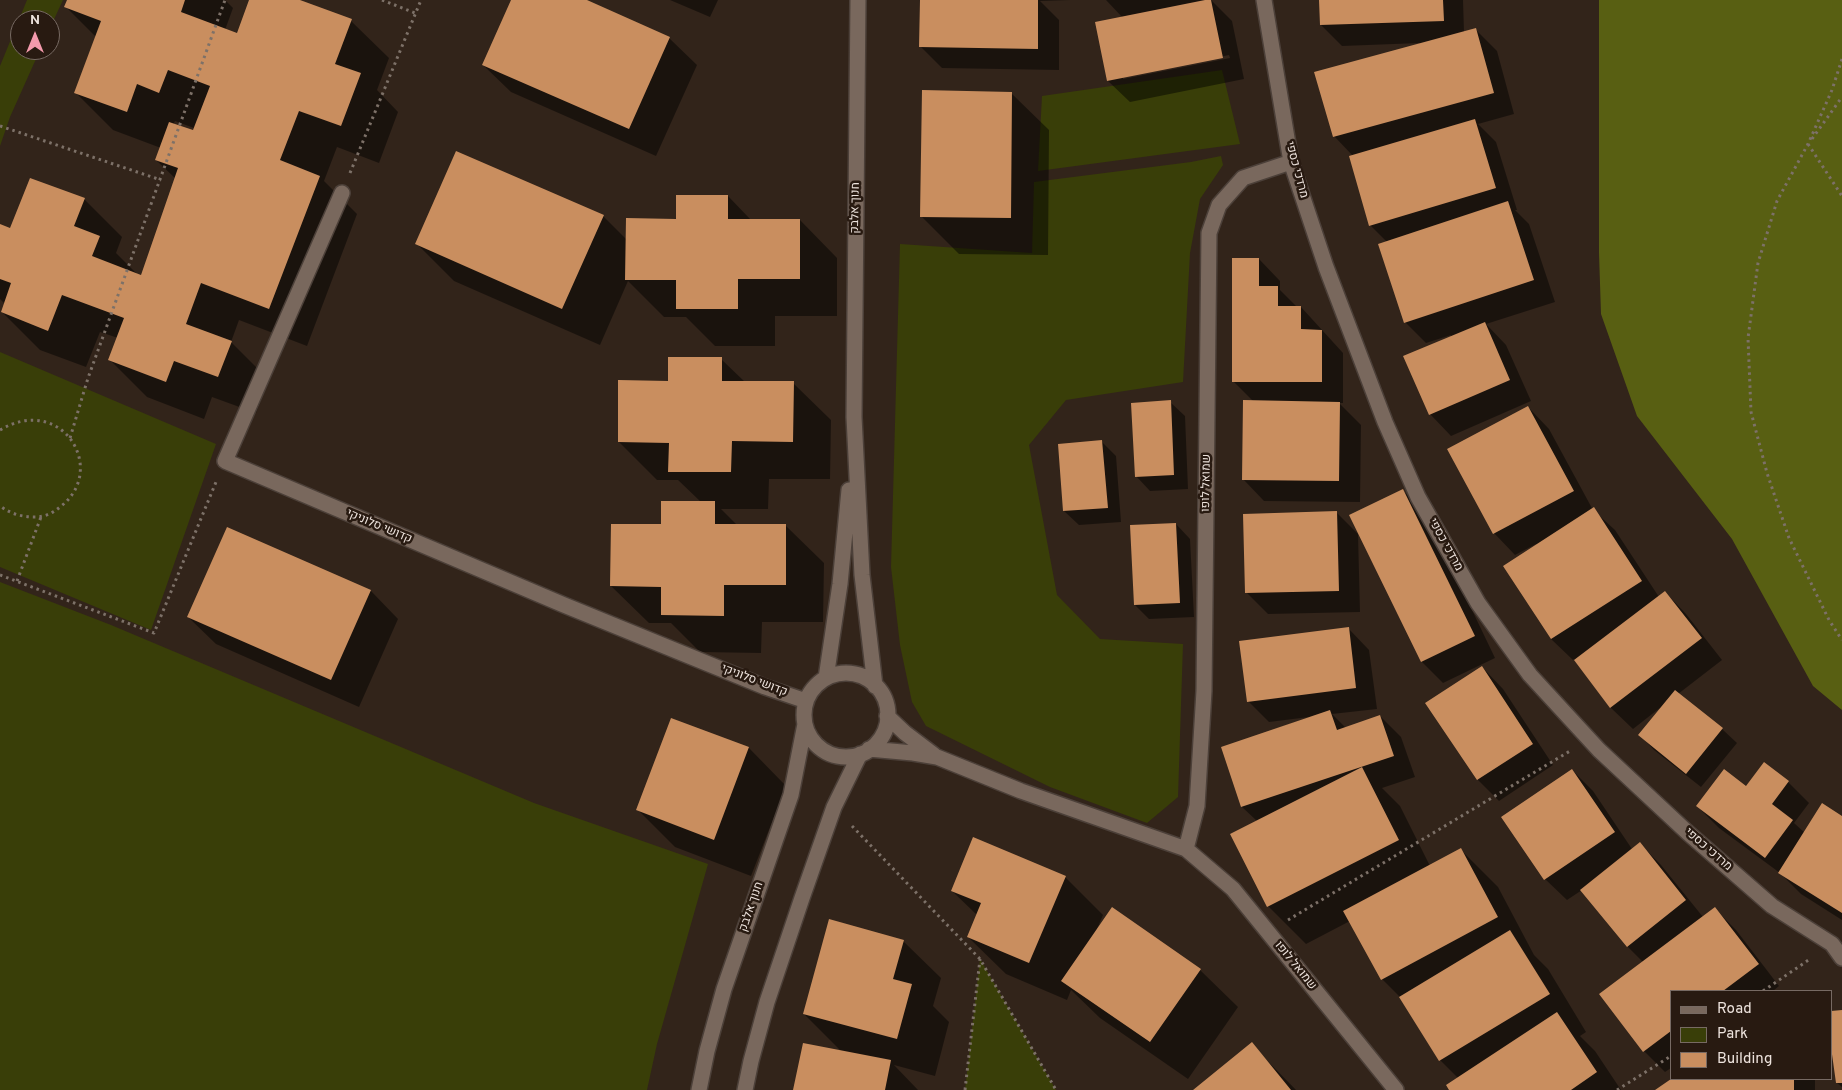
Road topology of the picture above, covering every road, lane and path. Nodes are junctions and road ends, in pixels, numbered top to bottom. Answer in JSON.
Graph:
{"nodes":[{"id":1,"x":225,"y":0,"type":"edge"},
{"id":2,"x":382,"y":0,"type":"edge"},
{"id":3,"x":422,"y":0,"type":"edge"},
{"id":4,"x":858,"y":0,"type":"edge"},
{"id":5,"x":1264,"y":0,"type":"edge"},
{"id":6,"x":415,"y":13,"type":"junction"},
{"id":7,"x":1842,"y":59,"type":"edge"},
{"id":8,"x":1842,"y":97,"type":"edge"},
{"id":9,"x":0,"y":126,"type":"edge"},
{"id":10,"x":1808,"y":144,"type":"junction"},
{"id":11,"x":1291,"y":162,"type":"junction"},
{"id":12,"x":161,"y":180,"type":"junction"},
{"id":13,"x":342,"y":193,"type":"joint"},
{"id":14,"x":1842,"y":196,"type":"edge"},
{"id":15,"x":854,"y":416,"type":"junction"},
{"id":16,"x":0,"y":430,"type":"edge"},
{"id":17,"x":70,"y":438,"type":"junction"},
{"id":18,"x":225,"y":461,"type":"junction"},
{"id":19,"x":0,"y":506,"type":"edge"},
{"id":20,"x":41,"y":517,"type":"junction"},
{"id":21,"x":0,"y":575,"type":"edge"},
{"id":22,"x":17,"y":581,"type":"junction"},
{"id":23,"x":1842,"y":640,"type":"edge"},
{"id":24,"x":826,"y":678,"type":"junction"},
{"id":25,"x":876,"y":686,"type":"junction"},
{"id":26,"x":806,"y":701,"type":"junction"},
{"id":27,"x":888,"y":716,"type":"junction"},
{"id":28,"x":805,"y":724,"type":"junction"},
{"id":29,"x":1590,"y":740,"type":"junction"},
{"id":30,"x":865,"y":752,"type":"junction"},
{"id":31,"x":937,"y":757,"type":"junction"},
{"id":32,"x":834,"y":807,"type":"junction"},
{"id":33,"x":1186,"y":849,"type":"junction"},
{"id":34,"x":1268,"y":932,"type":"junction"},
{"id":35,"x":1832,"y":944,"type":"junction"},
{"id":36,"x":1842,"y":958,"type":"edge"},
{"id":37,"x":980,"y":959,"type":"junction"},
{"id":38,"x":1765,"y":990,"type":"edge"},
{"id":39,"x":1670,"y":1057,"type":"edge"},
{"id":40,"x":699,"y":1090,"type":"edge"},
{"id":41,"x":745,"y":1090,"type":"edge"},
{"id":42,"x":965,"y":1090,"type":"edge"},
{"id":43,"x":1056,"y":1090,"type":"edge"},
{"id":44,"x":1396,"y":1090,"type":"edge"},
{"id":45,"x":1617,"y":1090,"type":"edge"}],
"edges":[{"from":1,"to":12,"type":"path"},
{"from":2,"to":6,"type":"path"},
{"from":3,"to":6,"type":"path"},
{"from":4,"to":15,"type":"street","name":"חנוך אלבק"},
{"from":5,"to":11,"type":"street","name":"מרדכי כספי"},
{"from":6,"to":13,"type":"path"},
{"from":7,"to":10,"type":"path"},
{"from":8,"to":10,"type":"path"},
{"from":9,"to":12,"type":"path"},
{"from":10,"to":14,"type":"path"},
{"from":10,"to":23,"type":"path"},
{"from":11,"to":29,"type":"street","name":"מרדכי כספי"},
{"from":11,"to":33,"type":"street","name":"שמואל לופו"},
{"from":12,"to":17,"type":"path"},
{"from":13,"to":18,"type":"street"},
{"from":15,"to":24,"type":"street","name":"חנוך אלבק"},
{"from":15,"to":25,"type":"street","name":"חנוך אלבק"},
{"from":16,"to":17,"type":"path"},
{"from":17,"to":20,"type":"path"},
{"from":18,"to":22,"type":"path"},
{"from":18,"to":26,"type":"street","name":"קדושי סלוניקי"},
{"from":19,"to":20,"type":"path"},
{"from":20,"to":22,"type":"path"},
{"from":21,"to":22,"type":"path"},
{"from":24,"to":25,"type":"street"},
{"from":24,"to":26,"type":"street"},
{"from":25,"to":27,"type":"street"},
{"from":26,"to":28,"type":"street"},
{"from":27,"to":30,"type":"street"},
{"from":27,"to":31,"type":"street","name":"שמואל לופו"},
{"from":28,"to":30,"type":"street"},
{"from":28,"to":40,"type":"street","name":"חנוך אלבק"},
{"from":29,"to":34,"type":"path"},
{"from":29,"to":35,"type":"street","name":"מרדכי כספי"},
{"from":30,"to":31,"type":"street","name":"שמואל לופו"},
{"from":30,"to":32,"type":"street"},
{"from":31,"to":33,"type":"street","name":"שמואל לופו"},
{"from":32,"to":37,"type":"path"},
{"from":32,"to":41,"type":"street"},
{"from":33,"to":34,"type":"street","name":"שמואל לופו"},
{"from":34,"to":44,"type":"street","name":"שמואל לופו"},
{"from":35,"to":36,"type":"street","name":"מרדכי כספי"},
{"from":35,"to":38,"type":"path"},
{"from":37,"to":42,"type":"path"},
{"from":37,"to":43,"type":"path"},
{"from":39,"to":45,"type":"path"}]}
